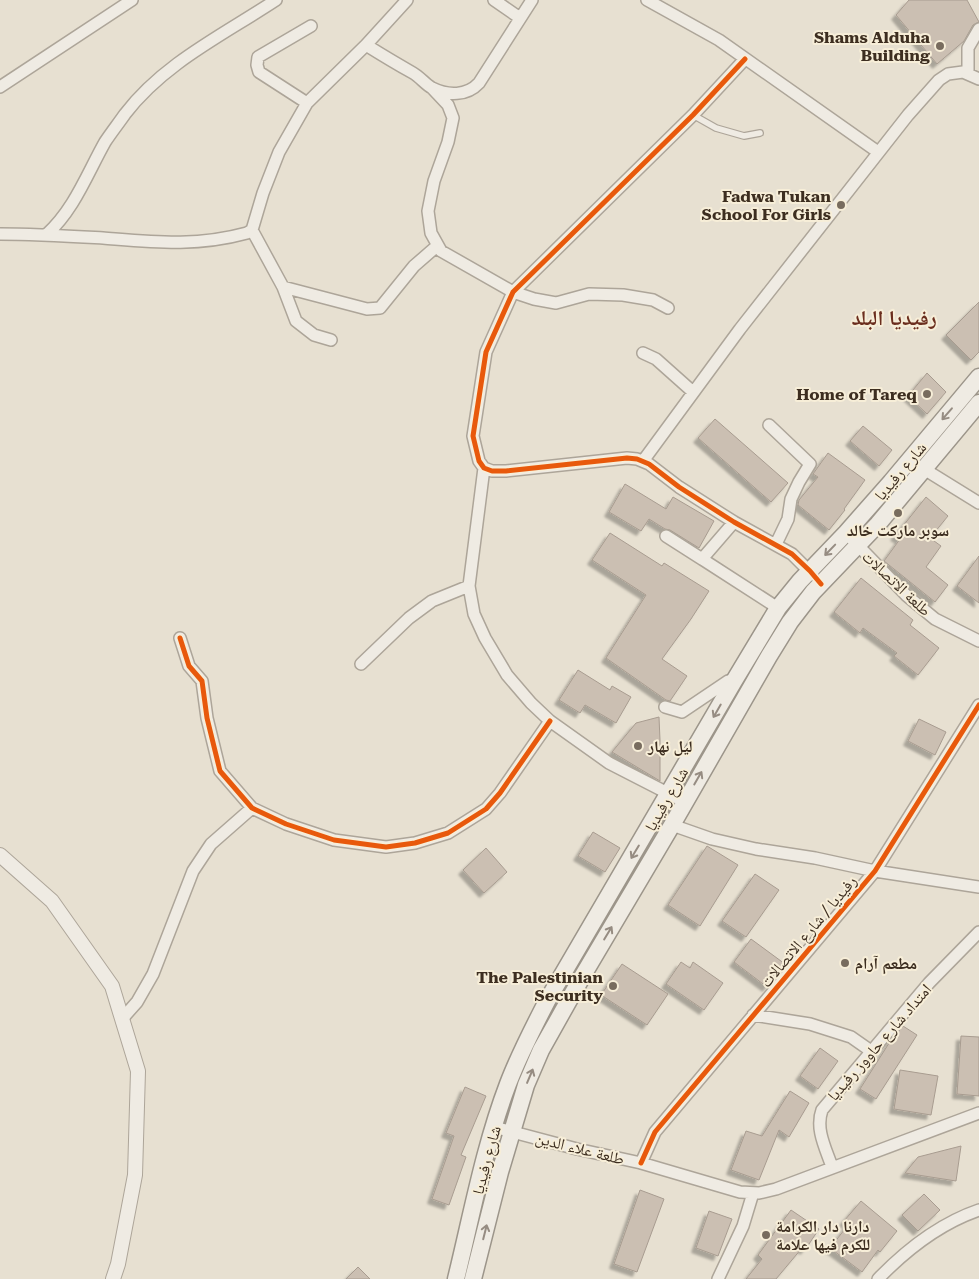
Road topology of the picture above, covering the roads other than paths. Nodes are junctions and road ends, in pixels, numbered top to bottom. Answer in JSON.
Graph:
{"nodes":[{"id":1,"x":132,"y":0,"type":"edge"},
{"id":2,"x":276,"y":0,"type":"edge"},
{"id":3,"x":407,"y":0,"type":"edge"},
{"id":4,"x":494,"y":0,"type":"edge"},
{"id":5,"x":532,"y":0,"type":"edge"},
{"id":6,"x":647,"y":0,"type":"edge"},
{"id":7,"x":520,"y":18,"type":"junction"},
{"id":8,"x":310,"y":26,"type":"dead end"},
{"id":9,"x":979,"y":29,"type":"edge"},
{"id":10,"x":366,"y":45,"type":"junction"},
{"id":11,"x":745,"y":59,"type":"junction"},
{"id":12,"x":968,"y":73,"type":"junction"},
{"id":13,"x":979,"y":79,"type":"edge"},
{"id":14,"x":0,"y":87,"type":"edge"},
{"id":15,"x":432,"y":88,"type":"junction"},
{"id":16,"x":308,"y":103,"type":"junction"},
{"id":17,"x":693,"y":115,"type":"junction"},
{"id":18,"x":760,"y":133,"type":"dead end"},
{"id":19,"x":878,"y":152,"type":"junction"},
{"id":20,"x":252,"y":230,"type":"junction"},
{"id":21,"x":0,"y":234,"type":"edge"},
{"id":22,"x":46,"y":234,"type":"junction"},
{"id":23,"x":437,"y":246,"type":"junction"},
{"id":24,"x":283,"y":287,"type":"junction"},
{"id":25,"x":513,"y":292,"type":"junction"},
{"id":26,"x":668,"y":308,"type":"dead end"},
{"id":27,"x":331,"y":340,"type":"dead end"},
{"id":28,"x":643,"y":353,"type":"dead end"},
{"id":29,"x":979,"y":377,"type":"edge"},
{"id":30,"x":693,"y":392,"type":"junction"},
{"id":31,"x":979,"y":403,"type":"edge"},
{"id":32,"x":769,"y":424,"type":"dead end"},
{"id":33,"x":643,"y":461,"type":"junction"},
{"id":34,"x":484,"y":468,"type":"junction"},
{"id":35,"x":924,"y":469,"type":"junction"},
{"id":36,"x":979,"y":503,"type":"edge"},
{"id":37,"x":734,"y":522,"type":"junction"},
{"id":38,"x":846,"y":534,"type":"junction"},
{"id":39,"x":666,"y":536,"type":"dead end"},
{"id":40,"x":776,"y":544,"type":"junction"},
{"id":41,"x":858,"y":546,"type":"junction"},
{"id":42,"x":702,"y":559,"type":"junction"},
{"id":43,"x":810,"y":571,"type":"junction"},
{"id":44,"x":821,"y":584,"type":"junction"},
{"id":45,"x":469,"y":586,"type":"junction"},
{"id":46,"x":778,"y":608,"type":"junction"},
{"id":47,"x":180,"y":638,"type":"dead end"},
{"id":48,"x":979,"y":641,"type":"edge"},
{"id":49,"x":361,"y":664,"type":"dead end"},
{"id":50,"x":734,"y":681,"type":"junction"},
{"id":51,"x":979,"y":705,"type":"edge"},
{"id":52,"x":665,"y":707,"type":"dead end"},
{"id":53,"x":550,"y":720,"type":"junction"},
{"id":54,"x":669,"y":794,"type":"junction"},
{"id":55,"x":685,"y":802,"type":"junction"},
{"id":56,"x":252,"y":808,"type":"junction"},
{"id":57,"x":672,"y":825,"type":"junction"},
{"id":58,"x":0,"y":855,"type":"edge"},
{"id":59,"x":875,"y":871,"type":"junction"},
{"id":60,"x":979,"y":887,"type":"edge"},
{"id":61,"x":979,"y":932,"type":"edge"},
{"id":62,"x":754,"y":1015,"type":"junction"},
{"id":63,"x":122,"y":1019,"type":"junction"},
{"id":64,"x":871,"y":1051,"type":"junction"},
{"id":65,"x":979,"y":1113,"type":"edge"},
{"id":66,"x":494,"y":1127,"type":"junction"},
{"id":67,"x":511,"y":1131,"type":"junction"},
{"id":68,"x":641,"y":1163,"type":"junction"},
{"id":69,"x":832,"y":1167,"type":"junction"},
{"id":70,"x":752,"y":1193,"type":"junction"},
{"id":71,"x":979,"y":1210,"type":"edge"},
{"id":72,"x":113,"y":1279,"type":"edge"},
{"id":73,"x":456,"y":1279,"type":"edge"},
{"id":74,"x":473,"y":1279,"type":"edge"},
{"id":75,"x":718,"y":1279,"type":"edge"},
{"id":76,"x":878,"y":1279,"type":"edge"}],
"edges":[{"from":1,"to":14,"type":"street"},
{"from":2,"to":22,"type":"street"},
{"from":3,"to":10,"type":"street"},
{"from":4,"to":7,"type":"street"},
{"from":5,"to":7,"type":"street"},
{"from":6,"to":11,"type":"street"},
{"from":7,"to":15,"type":"street"},
{"from":8,"to":16,"type":"street"},
{"from":9,"to":12,"type":"street"},
{"from":10,"to":15,"type":"street"},
{"from":10,"to":16,"type":"street"},
{"from":11,"to":17,"type":"street"},
{"from":11,"to":19,"type":"street"},
{"from":12,"to":13,"type":"street"},
{"from":12,"to":19,"type":"street"},
{"from":15,"to":23,"type":"street"},
{"from":16,"to":20,"type":"street"},
{"from":17,"to":18,"type":"lane"},
{"from":17,"to":25,"type":"street"},
{"from":19,"to":30,"type":"street"},
{"from":20,"to":22,"type":"street"},
{"from":20,"to":24,"type":"street"},
{"from":21,"to":22,"type":"street"},
{"from":23,"to":24,"type":"street"},
{"from":23,"to":25,"type":"street"},
{"from":24,"to":27,"type":"street"},
{"from":25,"to":26,"type":"street"},
{"from":25,"to":34,"type":"street"},
{"from":28,"to":30,"type":"street"},
{"from":29,"to":38,"type":"main road","name":"شارع رفيديا","one_way":true},
{"from":30,"to":33,"type":"street"},
{"from":31,"to":35,"type":"main road","name":"شارع رفيديا"},
{"from":32,"to":40,"type":"street"},
{"from":33,"to":34,"type":"street"},
{"from":33,"to":37,"type":"street"},
{"from":34,"to":45,"type":"street"},
{"from":35,"to":36,"type":"street"},
{"from":35,"to":41,"type":"main road","name":"شارع رفيديا"},
{"from":37,"to":40,"type":"street"},
{"from":37,"to":42,"type":"street"},
{"from":38,"to":41,"type":"street","name":"طلعة الاتصالات"},
{"from":38,"to":43,"type":"main road","name":"شارع رفيديا","one_way":true},
{"from":39,"to":42,"type":"street"},
{"from":40,"to":43,"type":"street"},
{"from":41,"to":44,"type":"main road","name":"شارع رفيديا"},
{"from":41,"to":48,"type":"street","name":"طلعة الاتصالات"},
{"from":42,"to":46,"type":"street"},
{"from":43,"to":44,"type":"street"},
{"from":43,"to":46,"type":"main road","name":"شارع رفيديا"},
{"from":55,"to":44,"type":"main road","name":"شارع رفيديا","one_way":true},
{"from":45,"to":49,"type":"street"},
{"from":45,"to":53,"type":"street"},
{"from":46,"to":50,"type":"main road","name":"شارع رفيديا"},
{"from":47,"to":56,"type":"street"},
{"from":50,"to":52,"type":"street"},
{"from":50,"to":54,"type":"main road","name":"شارع رفيديا","one_way":true},
{"from":51,"to":59,"type":"street","name":"رفيديا / شارع الاتصالات"},
{"from":53,"to":54,"type":"street"},
{"from":53,"to":56,"type":"street"},
{"from":54,"to":55,"type":"street"},
{"from":54,"to":66,"type":"main road","name":"شارع رفيديا","one_way":true},
{"from":55,"to":57,"type":"main road","name":"شارع رفيديا"},
{"from":56,"to":63,"type":"street"},
{"from":57,"to":59,"type":"street"},
{"from":67,"to":57,"type":"main road","name":"شارع رفيديا","one_way":true},
{"from":58,"to":63,"type":"street"},
{"from":59,"to":60,"type":"street"},
{"from":59,"to":62,"type":"street","name":"رفيديا / شارع الاتصالات"},
{"from":61,"to":64,"type":"street","name":"امتداد شارع حاووز رفيديا"},
{"from":62,"to":64,"type":"street"},
{"from":62,"to":68,"type":"street","name":"رفيديا / شارع الاتصالات"},
{"from":63,"to":72,"type":"street"},
{"from":64,"to":69,"type":"street","name":"امتداد شارع حاووز رفيديا"},
{"from":65,"to":69,"type":"street","name":"طلعة علاء الدين"},
{"from":66,"to":67,"type":"street","name":"طلعة علاء الدين"},
{"from":66,"to":73,"type":"main road","name":"شارع رفيديا"},
{"from":67,"to":68,"type":"street","name":"طلعة علاء الدين"},
{"from":74,"to":67,"type":"main road","name":"شارع رفيديا","one_way":true},
{"from":68,"to":70,"type":"street","name":"طلعة علاء الدين"},
{"from":69,"to":70,"type":"street","name":"طلعة علاء الدين"},
{"from":70,"to":75,"type":"street"},
{"from":71,"to":76,"type":"street"}]}
